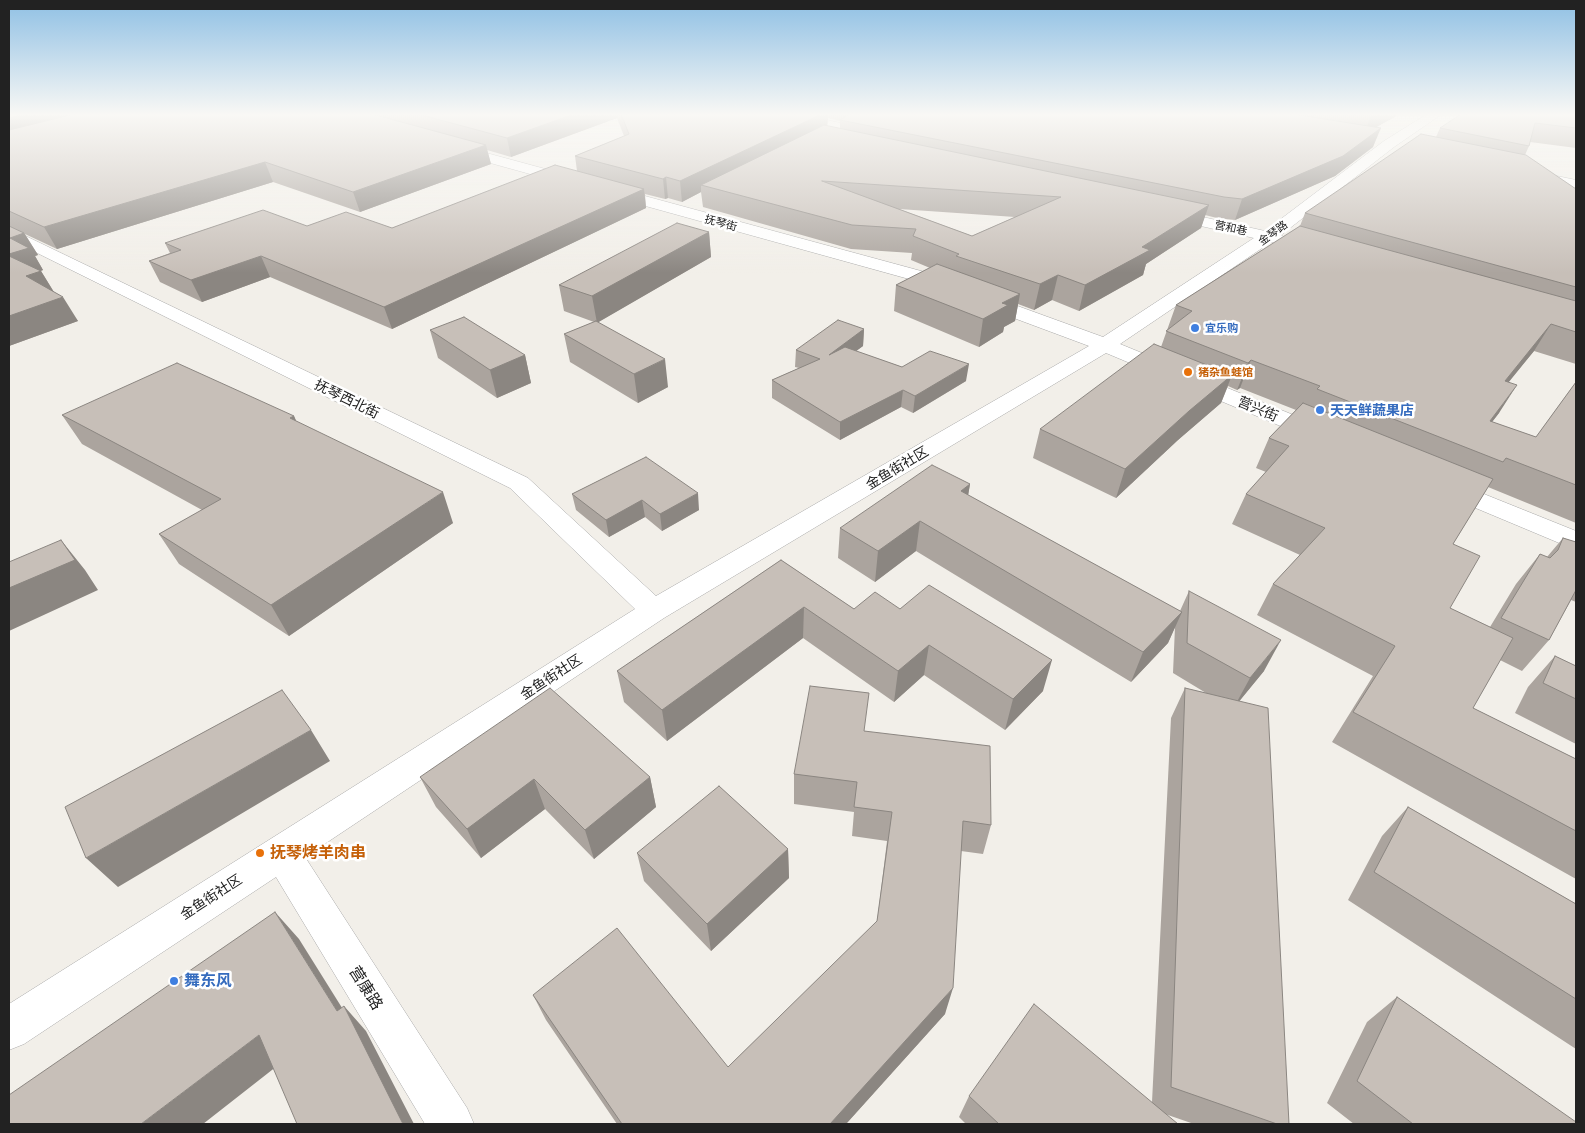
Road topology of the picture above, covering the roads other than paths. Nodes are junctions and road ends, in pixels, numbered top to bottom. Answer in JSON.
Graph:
{"nodes":[{"id":1,"x":520,"y":167,"type":"edge"},
{"id":2,"x":1359,"y":167,"type":"edge"},
{"id":3,"x":1511,"y":170,"type":"edge"},
{"id":4,"x":1576,"y":184,"type":"edge"},
{"id":5,"x":697,"y":202,"type":"edge"},
{"id":6,"x":679,"y":211,"type":"junction"},
{"id":7,"x":1152,"y":211,"type":"edge"},
{"id":8,"x":9,"y":233,"type":"edge"},
{"id":9,"x":1269,"y":236,"type":"junction"},
{"id":10,"x":1298,"y":245,"type":"edge"},
{"id":11,"x":1105,"y":345,"type":"junction"},
{"id":12,"x":1341,"y":443,"type":"edge"},
{"id":13,"x":1422,"y":477,"type":"edge"},
{"id":14,"x":1576,"y":541,"type":"edge"},
{"id":15,"x":654,"y":611,"type":"junction"},
{"id":16,"x":281,"y":852,"type":"junction"},
{"id":17,"x":9,"y":1029,"type":"edge"},
{"id":18,"x":451,"y":1124,"type":"edge"}],
"edges":[{"from":1,"to":6,"type":"street","name":"抚琴街"},
{"from":2,"to":9,"type":"street","name":"金琴路"},
{"from":3,"to":4,"type":"street"},
{"from":5,"to":6,"type":"street"},
{"from":6,"to":11,"type":"street","name":"抚琴街"},
{"from":7,"to":9,"type":"street","name":"营和巷"},
{"from":8,"to":15,"type":"street","name":"抚琴西北街"},
{"from":9,"to":10,"type":"street","name":"营和巷"},
{"from":9,"to":11,"type":"street","name":"金琴路"},
{"from":11,"to":12,"type":"street","name":"营兴街"},
{"from":11,"to":15,"type":"street","name":"金鱼街社区"},
{"from":13,"to":14,"type":"street"},
{"from":15,"to":16,"type":"street","name":"金鱼街社区"},
{"from":16,"to":17,"type":"street","name":"金鱼街社区"},
{"from":16,"to":18,"type":"street","name":"营康路"}]}
